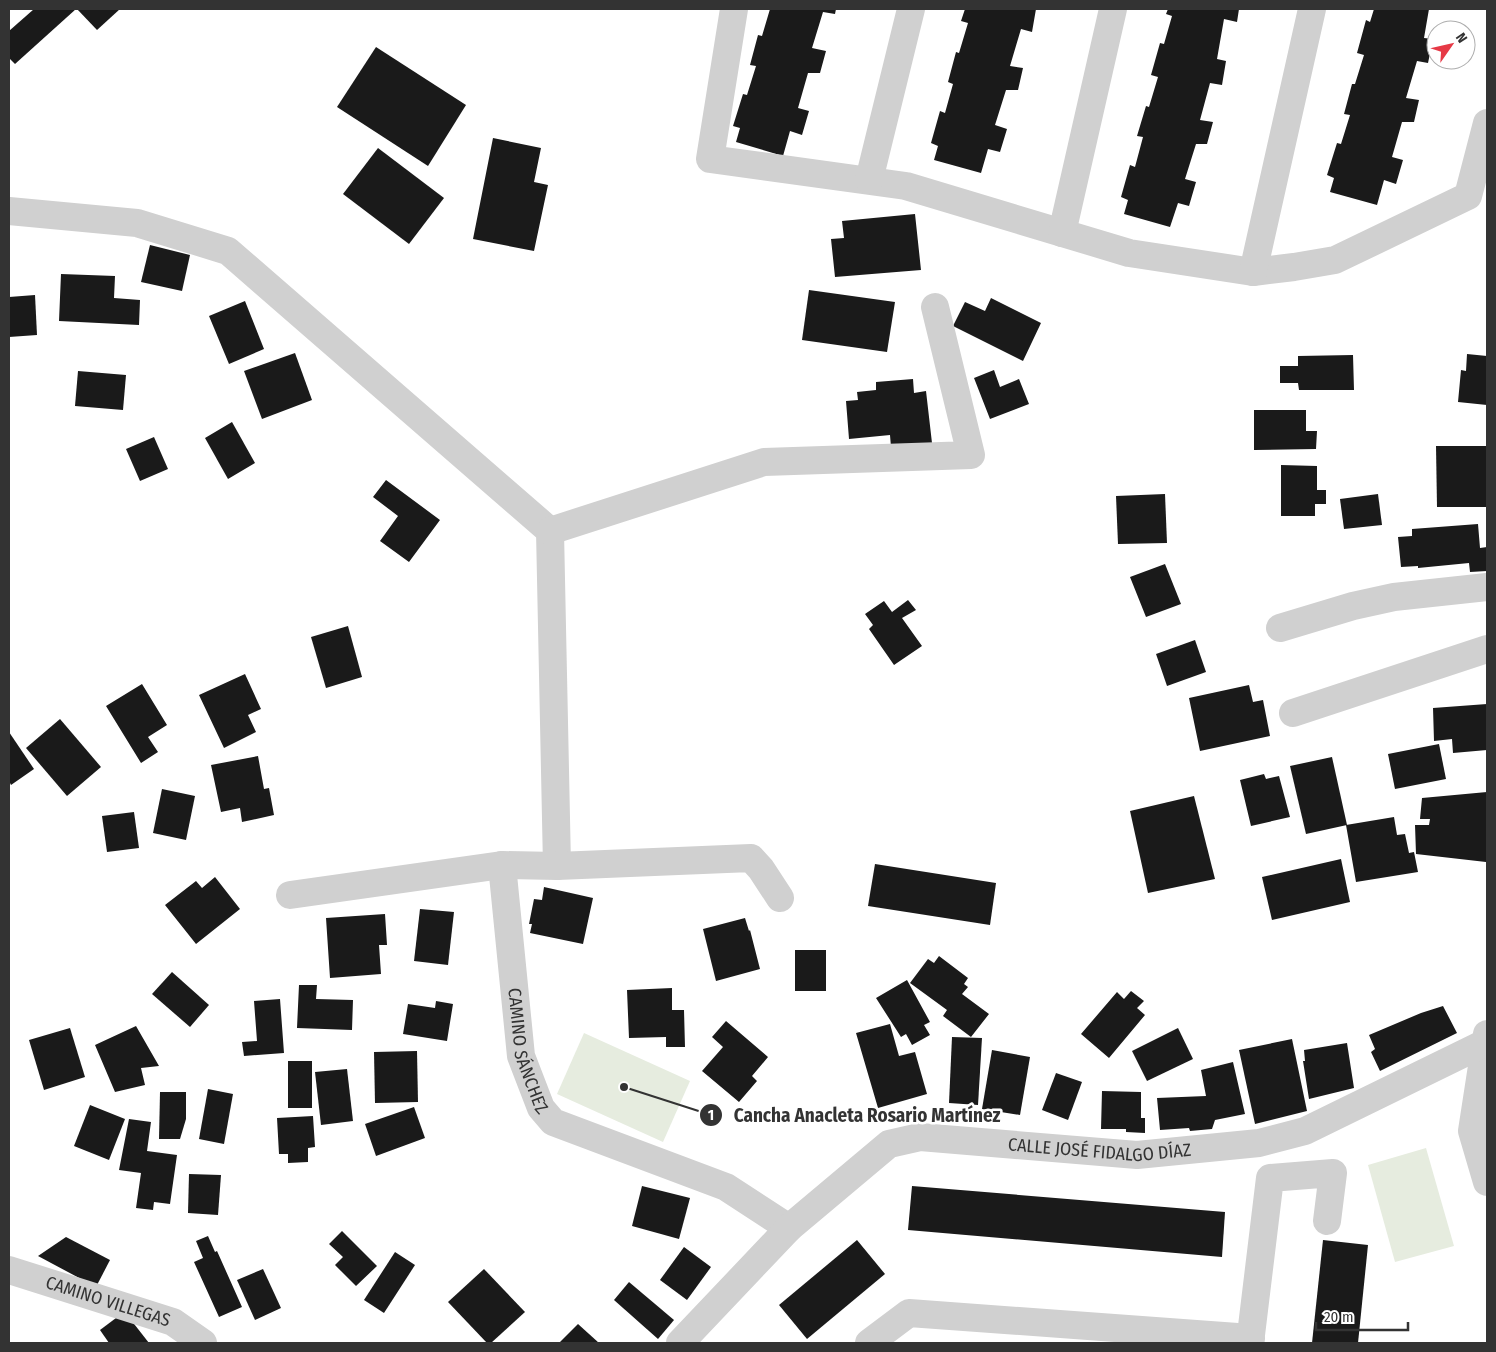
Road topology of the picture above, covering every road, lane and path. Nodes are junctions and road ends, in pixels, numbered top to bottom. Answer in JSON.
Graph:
{"nodes":[{"id":1,"x":734,"y":9,"type":"edge"},
{"id":2,"x":911,"y":9,"type":"edge"},
{"id":3,"x":1113,"y":9,"type":"edge"},
{"id":4,"x":1312,"y":9,"type":"edge"},
{"id":5,"x":1487,"y":123,"type":"edge"},
{"id":6,"x":869,"y":180,"type":"junction"},
{"id":7,"x":9,"y":211,"type":"edge"},
{"id":8,"x":1062,"y":233,"type":"junction"},
{"id":9,"x":1253,"y":272,"type":"junction"},
{"id":10,"x":935,"y":307,"type":"dead end"},
{"id":11,"x":550,"y":531,"type":"junction"},
{"id":12,"x":1487,"y":587,"type":"edge"},
{"id":13,"x":1280,"y":628,"type":"dead end"},
{"id":14,"x":1487,"y":649,"type":"edge"},
{"id":15,"x":1293,"y":713,"type":"dead end"},
{"id":16,"x":502,"y":866,"type":"junction"},
{"id":17,"x":557,"y":866,"type":"junction"},
{"id":18,"x":290,"y":894,"type":"dead end"},
{"id":19,"x":780,"y":898,"type":"dead end"},
{"id":20,"x":1487,"y":1039,"type":"edge"},
{"id":21,"x":1487,"y":1182,"type":"edge"},
{"id":22,"x":1327,"y":1222,"type":"dead end"},
{"id":23,"x":788,"y":1228,"type":"junction"},
{"id":24,"x":9,"y":1270,"type":"edge"},
{"id":25,"x":1250,"y":1341,"type":"edge"},
{"id":26,"x":203,"y":1343,"type":"edge"},
{"id":27,"x":680,"y":1343,"type":"edge"},
{"id":28,"x":869,"y":1343,"type":"edge"}],
"edges":[{"from":1,"to":6,"type":"street"},
{"from":2,"to":6,"type":"street"},
{"from":3,"to":8,"type":"street"},
{"from":4,"to":9,"type":"street"},
{"from":5,"to":9,"type":"street"},
{"from":6,"to":8,"type":"street"},
{"from":7,"to":11,"type":"street"},
{"from":8,"to":9,"type":"street"},
{"from":10,"to":11,"type":"street"},
{"from":11,"to":17,"type":"street"},
{"from":12,"to":13,"type":"street"},
{"from":14,"to":15,"type":"street"},
{"from":16,"to":17,"type":"street"},
{"from":16,"to":18,"type":"street"},
{"from":16,"to":23,"type":"street","name":"CAMINO SÁNCHEZ"},
{"from":17,"to":19,"type":"street"},
{"from":20,"to":21,"type":"street"},
{"from":20,"to":23,"type":"street","name":"CALLE JOSÉ FIDALGO DÍAZ"},
{"from":22,"to":25,"type":"street"},
{"from":23,"to":27,"type":"street","name":"CALLE JOSÉ FIDALGO DÍAZ"},
{"from":24,"to":26,"type":"street","name":"CAMINO VILLEGAS"},
{"from":25,"to":28,"type":"street"}]}
